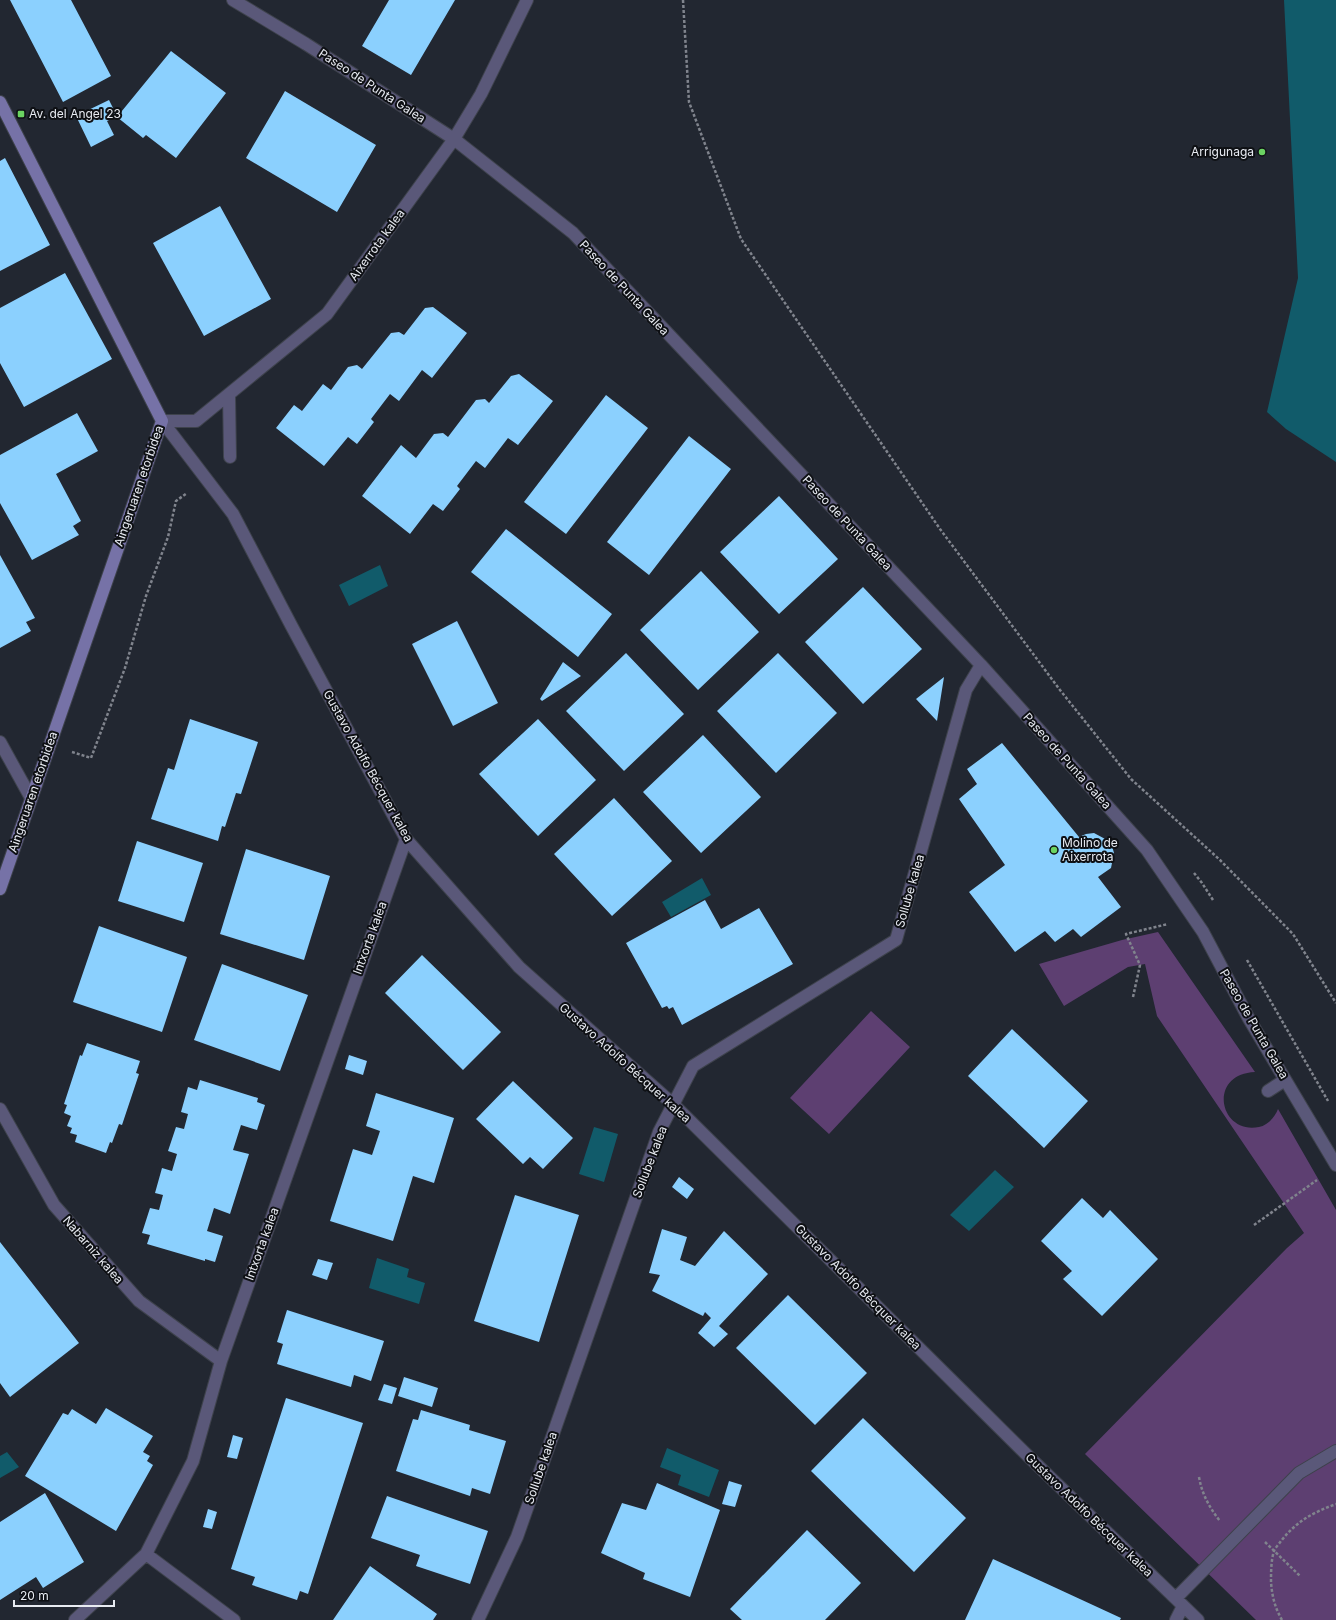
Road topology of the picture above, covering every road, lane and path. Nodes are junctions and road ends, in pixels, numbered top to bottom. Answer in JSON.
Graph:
{"nodes":[{"id":1,"x":233,"y":0,"type":"edge"},
{"id":2,"x":527,"y":0,"type":"edge"},
{"id":3,"x":683,"y":0,"type":"edge"},
{"id":4,"x":0,"y":102,"type":"edge"},
{"id":5,"x":454,"y":139,"type":"junction"},
{"id":6,"x":229,"y":395,"type":"junction"},
{"id":7,"x":162,"y":421,"type":"junction"},
{"id":8,"x":230,"y":457,"type":"dead end"},
{"id":9,"x":193,"y":488,"type":"dead end"},
{"id":10,"x":980,"y":665,"type":"junction"},
{"id":11,"x":0,"y":742,"type":"edge"},
{"id":12,"x":91,"y":758,"type":"dead end"},
{"id":13,"x":31,"y":798,"type":"junction"},
{"id":14,"x":406,"y":839,"type":"junction"},
{"id":15,"x":0,"y":889,"type":"edge"},
{"id":16,"x":1193,"y":918,"type":"junction"},
{"id":17,"x":1133,"y":997,"type":"dead end"},
{"id":18,"x":1336,"y":1003,"type":"edge"},
{"id":19,"x":1285,"y":1080,"type":"junction"},
{"id":20,"x":1268,"y":1091,"type":"dead end"},
{"id":21,"x":674,"y":1105,"type":"junction"},
{"id":22,"x":0,"y":1109,"type":"edge"},
{"id":23,"x":1336,"y":1165,"type":"edge"},
{"id":24,"x":1324,"y":1175,"type":"dead end"},
{"id":25,"x":1254,"y":1225,"type":"dead end"},
{"id":26,"x":221,"y":1361,"type":"junction"},
{"id":27,"x":1336,"y":1451,"type":"edge"},
{"id":28,"x":1198,"y":1478,"type":"dead end"},
{"id":29,"x":1336,"y":1504,"type":"edge"},
{"id":30,"x":1248,"y":1525,"type":"junction"},
{"id":31,"x":1234,"y":1538,"type":"junction"},
{"id":32,"x":1274,"y":1551,"type":"junction"},
{"id":33,"x":146,"y":1554,"type":"junction"},
{"id":34,"x":1300,"y":1576,"type":"dead end"},
{"id":35,"x":1179,"y":1602,"type":"junction"},
{"id":36,"x":74,"y":1620,"type":"edge"},
{"id":37,"x":234,"y":1620,"type":"edge"},
{"id":38,"x":478,"y":1620,"type":"edge"},
{"id":39,"x":1176,"y":1620,"type":"edge"},
{"id":40,"x":1198,"y":1620,"type":"edge"},
{"id":41,"x":1282,"y":1620,"type":"edge"}],
"edges":[{"from":1,"to":5,"type":"street","name":"Paseo de Punta Galea"},
{"from":2,"to":5,"type":"street","name":"Aixerrota kalea"},
{"from":3,"to":18,"type":"path"},
{"from":4,"to":7,"type":"street","name":"Aingeruaren etorbidea"},
{"from":5,"to":6,"type":"street","name":"Aixerrota kalea"},
{"from":5,"to":10,"type":"street","name":"Paseo de Punta Galea"},
{"from":6,"to":7,"type":"street","name":"Aixerrota kalea"},
{"from":6,"to":8,"type":"street"},
{"from":7,"to":13,"type":"street","name":"Aingeruaren etorbidea"},
{"from":7,"to":14,"type":"street","name":"Gustavo Adolfo Bécquer kalea"},
{"from":9,"to":12,"type":"path"},
{"from":10,"to":16,"type":"street","name":"Paseo de Punta Galea"},
{"from":10,"to":21,"type":"street","name":"Sollube kalea"},
{"from":11,"to":13,"type":"street"},
{"from":13,"to":15,"type":"street","name":"Aingeruaren etorbidea"},
{"from":14,"to":21,"type":"street","name":"Gustavo Adolfo Bécquer kalea"},
{"from":14,"to":26,"type":"street","name":"Intxorta kalea"},
{"from":16,"to":17,"type":"path"},
{"from":16,"to":19,"type":"street","name":"Paseo de Punta Galea"},
{"from":19,"to":20,"type":"street"},
{"from":19,"to":23,"type":"street","name":"Paseo de Punta Galea"},
{"from":21,"to":35,"type":"street","name":"Gustavo Adolfo Bécquer kalea"},
{"from":21,"to":38,"type":"street","name":"Sollube kalea"},
{"from":22,"to":26,"type":"street","name":"Nabarniz kalea"},
{"from":24,"to":25,"type":"path"},
{"from":26,"to":33,"type":"street","name":"Intxorta kalea"},
{"from":27,"to":30,"type":"street"},
{"from":28,"to":31,"type":"path"},
{"from":29,"to":32,"type":"path"},
{"from":30,"to":31,"type":"street"},
{"from":30,"to":32,"type":"path"},
{"from":31,"to":35,"type":"street"},
{"from":32,"to":34,"type":"path"},
{"from":32,"to":41,"type":"path"},
{"from":33,"to":36,"type":"street","name":"Intxorta kalea"},
{"from":33,"to":37,"type":"street"},
{"from":35,"to":39,"type":"street"},
{"from":35,"to":40,"type":"street","name":"Gustavo Adolfo Bécquer kalea"}]}
